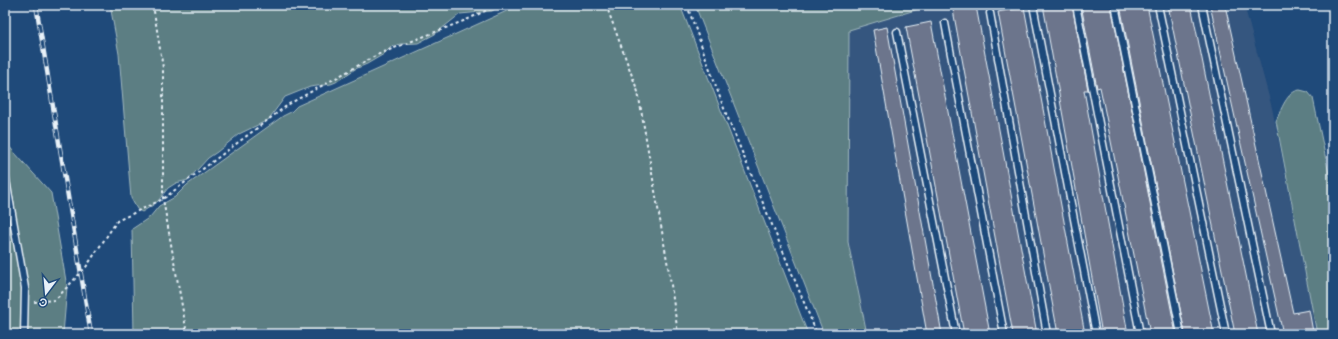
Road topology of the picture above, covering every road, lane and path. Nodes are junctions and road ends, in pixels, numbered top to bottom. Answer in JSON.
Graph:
{"nodes":[{"id":1,"x":153,"y":5,"type":"edge"},
{"id":2,"x":498,"y":5,"type":"edge"},
{"id":3,"x":606,"y":5,"type":"edge"},
{"id":4,"x":687,"y":5,"type":"edge"},
{"id":5,"x":1033,"y":5,"type":"edge"},
{"id":6,"x":1076,"y":5,"type":"edge"},
{"id":7,"x":1115,"y":5,"type":"edge"},
{"id":8,"x":1158,"y":5,"type":"edge"},
{"id":9,"x":1202,"y":5,"type":"edge"},
{"id":10,"x":990,"y":13,"type":"dead end"},
{"id":11,"x":945,"y":23,"type":"dead end"},
{"id":12,"x":897,"y":32,"type":"dead end"},
{"id":13,"x":5,"y":174,"type":"edge"},
{"id":14,"x":163,"y":199,"type":"junction"},
{"id":15,"x":24,"y":303,"type":"junction"},
{"id":16,"x":24,"y":334,"type":"edge"},
{"id":17,"x":187,"y":334,"type":"edge"},
{"id":18,"x":678,"y":334,"type":"edge"},
{"id":19,"x":817,"y":334,"type":"edge"},
{"id":20,"x":956,"y":334,"type":"edge"},
{"id":21,"x":1004,"y":334,"type":"edge"},
{"id":22,"x":1047,"y":334,"type":"edge"},
{"id":23,"x":1096,"y":334,"type":"edge"},
{"id":24,"x":1140,"y":334,"type":"edge"},
{"id":25,"x":1181,"y":334,"type":"edge"},
{"id":26,"x":1226,"y":334,"type":"edge"},
{"id":27,"x":1271,"y":334,"type":"edge"}],
"edges":[{"from":1,"to":14,"type":"path"},
{"from":2,"to":14,"type":"path"},
{"from":3,"to":18,"type":"path"},
{"from":4,"to":19,"type":"path"},
{"from":5,"to":23,"type":"lane"},
{"from":6,"to":24,"type":"lane"},
{"from":7,"to":25,"type":"lane"},
{"from":8,"to":26,"type":"lane"},
{"from":9,"to":27,"type":"lane"},
{"from":10,"to":22,"type":"lane"},
{"from":11,"to":21,"type":"lane"},
{"from":12,"to":20,"type":"lane"},
{"from":13,"to":15,"type":"lane"},
{"from":14,"to":15,"type":"path"},
{"from":14,"to":17,"type":"path"},
{"from":15,"to":16,"type":"lane"}]}
